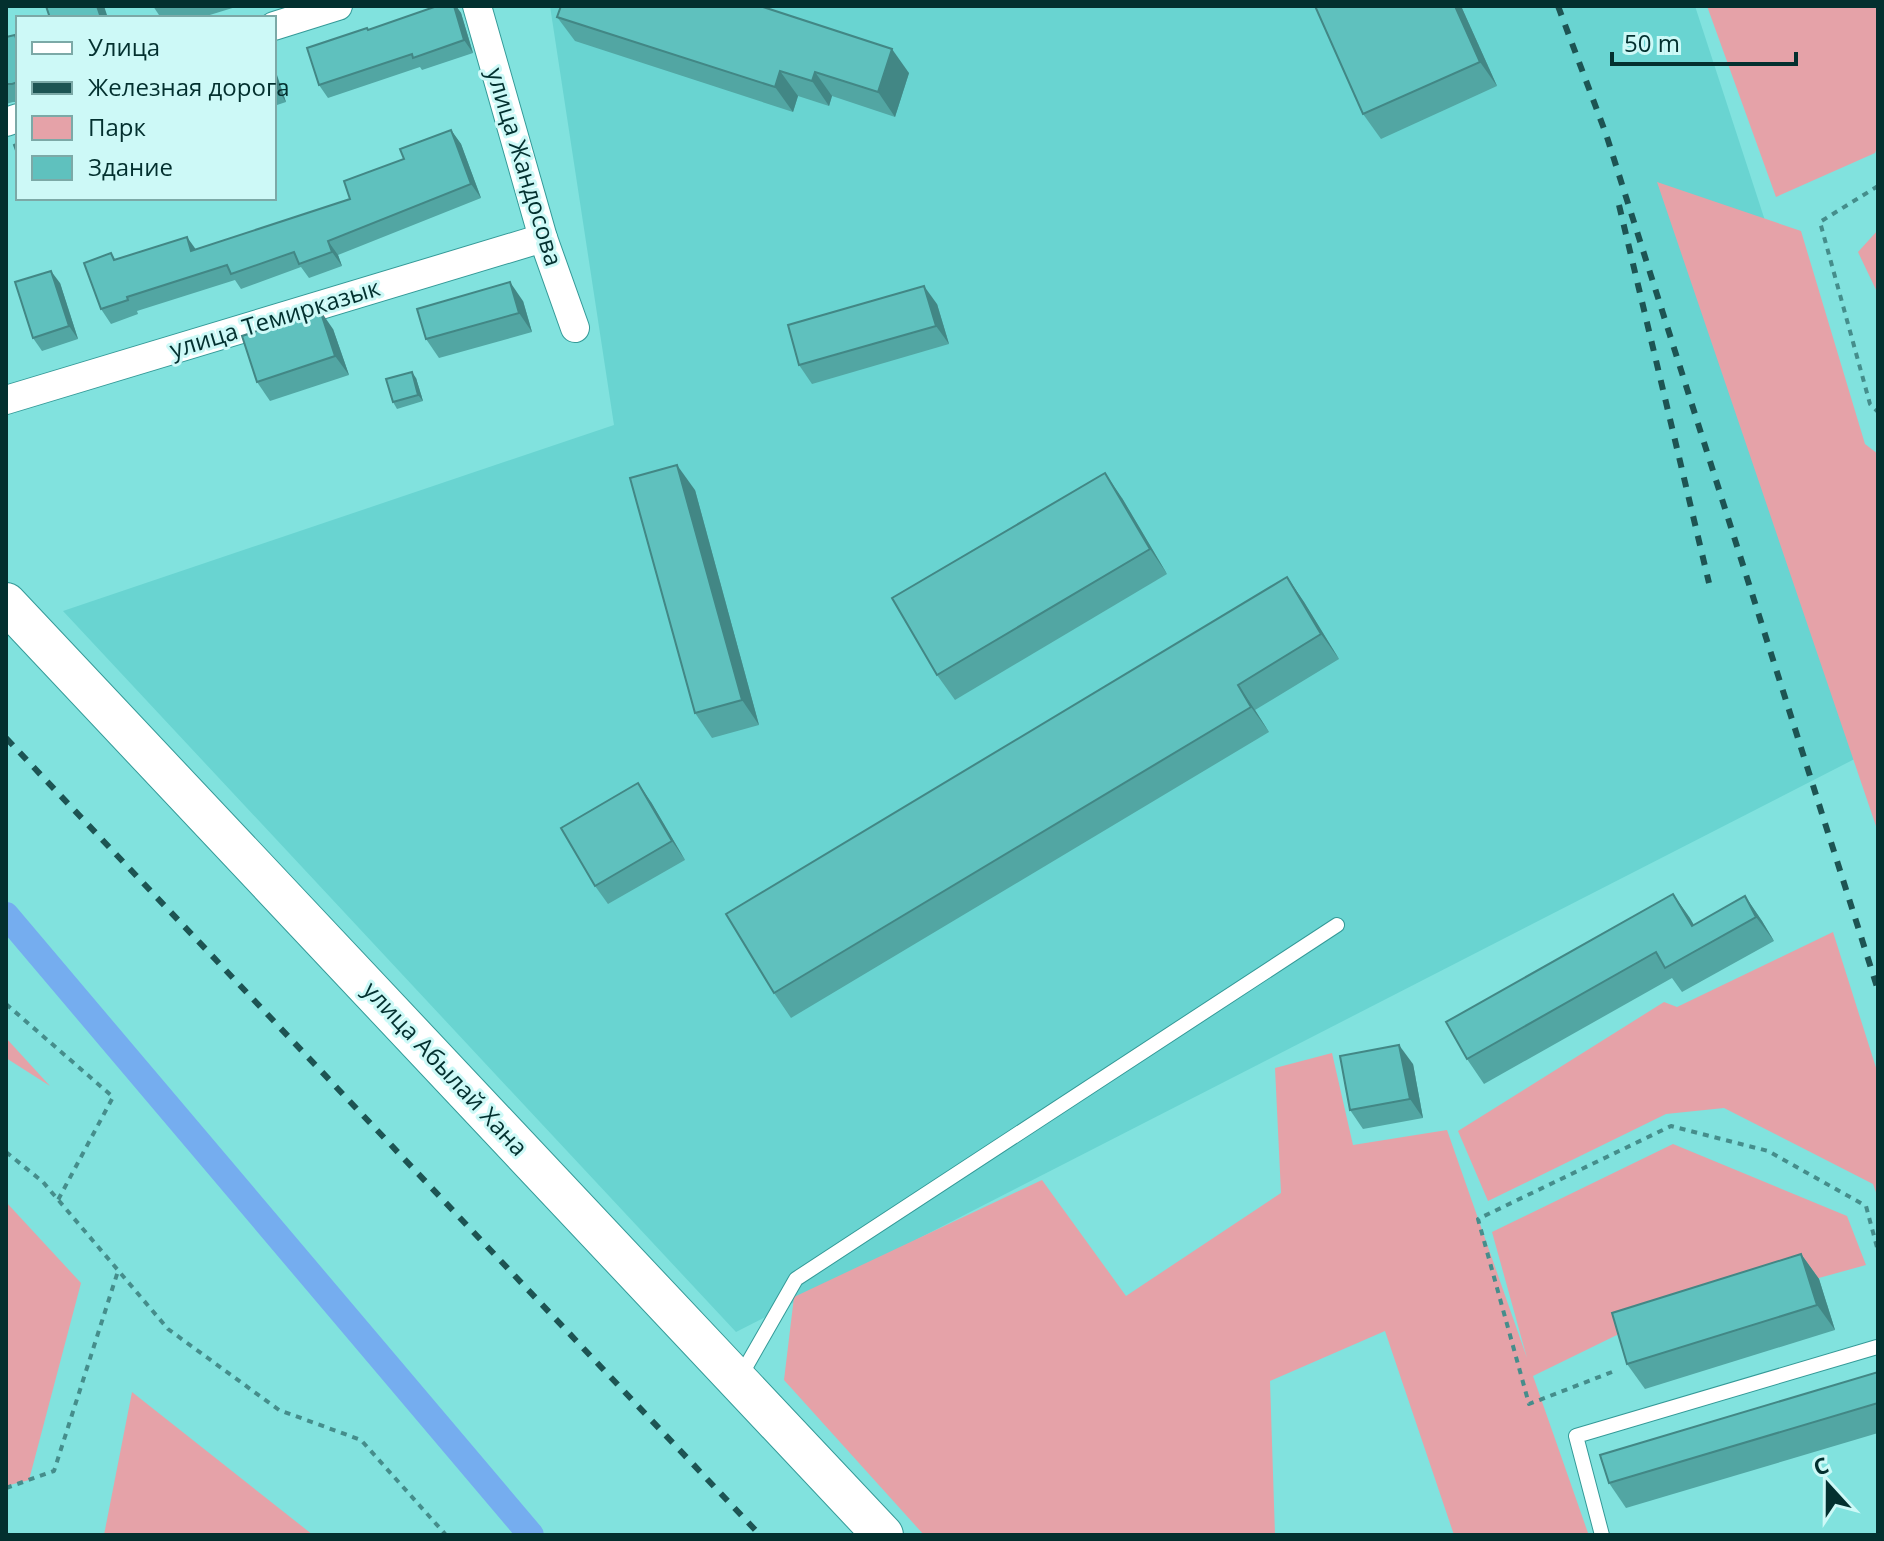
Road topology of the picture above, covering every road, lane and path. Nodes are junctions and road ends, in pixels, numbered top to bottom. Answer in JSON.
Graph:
{"nodes":[{"id":1,"x":338,"y":6,"type":"edge"},
{"id":2,"x":477,"y":6,"type":"edge"},
{"id":3,"x":276,"y":25,"type":"edge"},
{"id":4,"x":1878,"y":186,"type":"edge"},
{"id":5,"x":543,"y":238,"type":"junction"},
{"id":6,"x":575,"y":328,"type":"dead end"},
{"id":7,"x":6,"y":400,"type":"edge"},
{"id":8,"x":1878,"y":412,"type":"edge"},
{"id":9,"x":6,"y":603,"type":"edge"},
{"id":10,"x":1337,"y":925,"type":"dead end"},
{"id":11,"x":6,"y":1004,"type":"edge"},
{"id":12,"x":6,"y":1152,"type":"edge"},
{"id":13,"x":58,"y":1200,"type":"junction"},
{"id":14,"x":1878,"y":1251,"type":"edge"},
{"id":15,"x":118,"y":1271,"type":"junction"},
{"id":16,"x":1877,"y":1347,"type":"edge"},
{"id":17,"x":1612,"y":1372,"type":"dead end"},
{"id":18,"x":738,"y":1381,"type":"junction"},
{"id":19,"x":6,"y":1488,"type":"edge"},
{"id":20,"x":446,"y":1535,"type":"edge"},
{"id":21,"x":883,"y":1535,"type":"edge"},
{"id":22,"x":1602,"y":1535,"type":"edge"}],
"edges":[{"from":1,"to":3,"type":"street"},
{"from":2,"to":5,"type":"street","name":"улица Жандосова"},
{"from":4,"to":8,"type":"path"},
{"from":5,"to":6,"type":"street","name":"улица Жандосова"},
{"from":5,"to":7,"type":"street","name":"улица Темирказык"},
{"from":9,"to":18,"type":"main road","name":"улица Абылай Хана"},
{"from":10,"to":18,"type":"lane"},
{"from":11,"to":13,"type":"path"},
{"from":12,"to":13,"type":"path"},
{"from":13,"to":15,"type":"path"},
{"from":14,"to":17,"type":"path"},
{"from":15,"to":19,"type":"path"},
{"from":15,"to":20,"type":"path"},
{"from":16,"to":22,"type":"lane"},
{"from":18,"to":21,"type":"main road","name":"улица Абылай Хана"}]}
